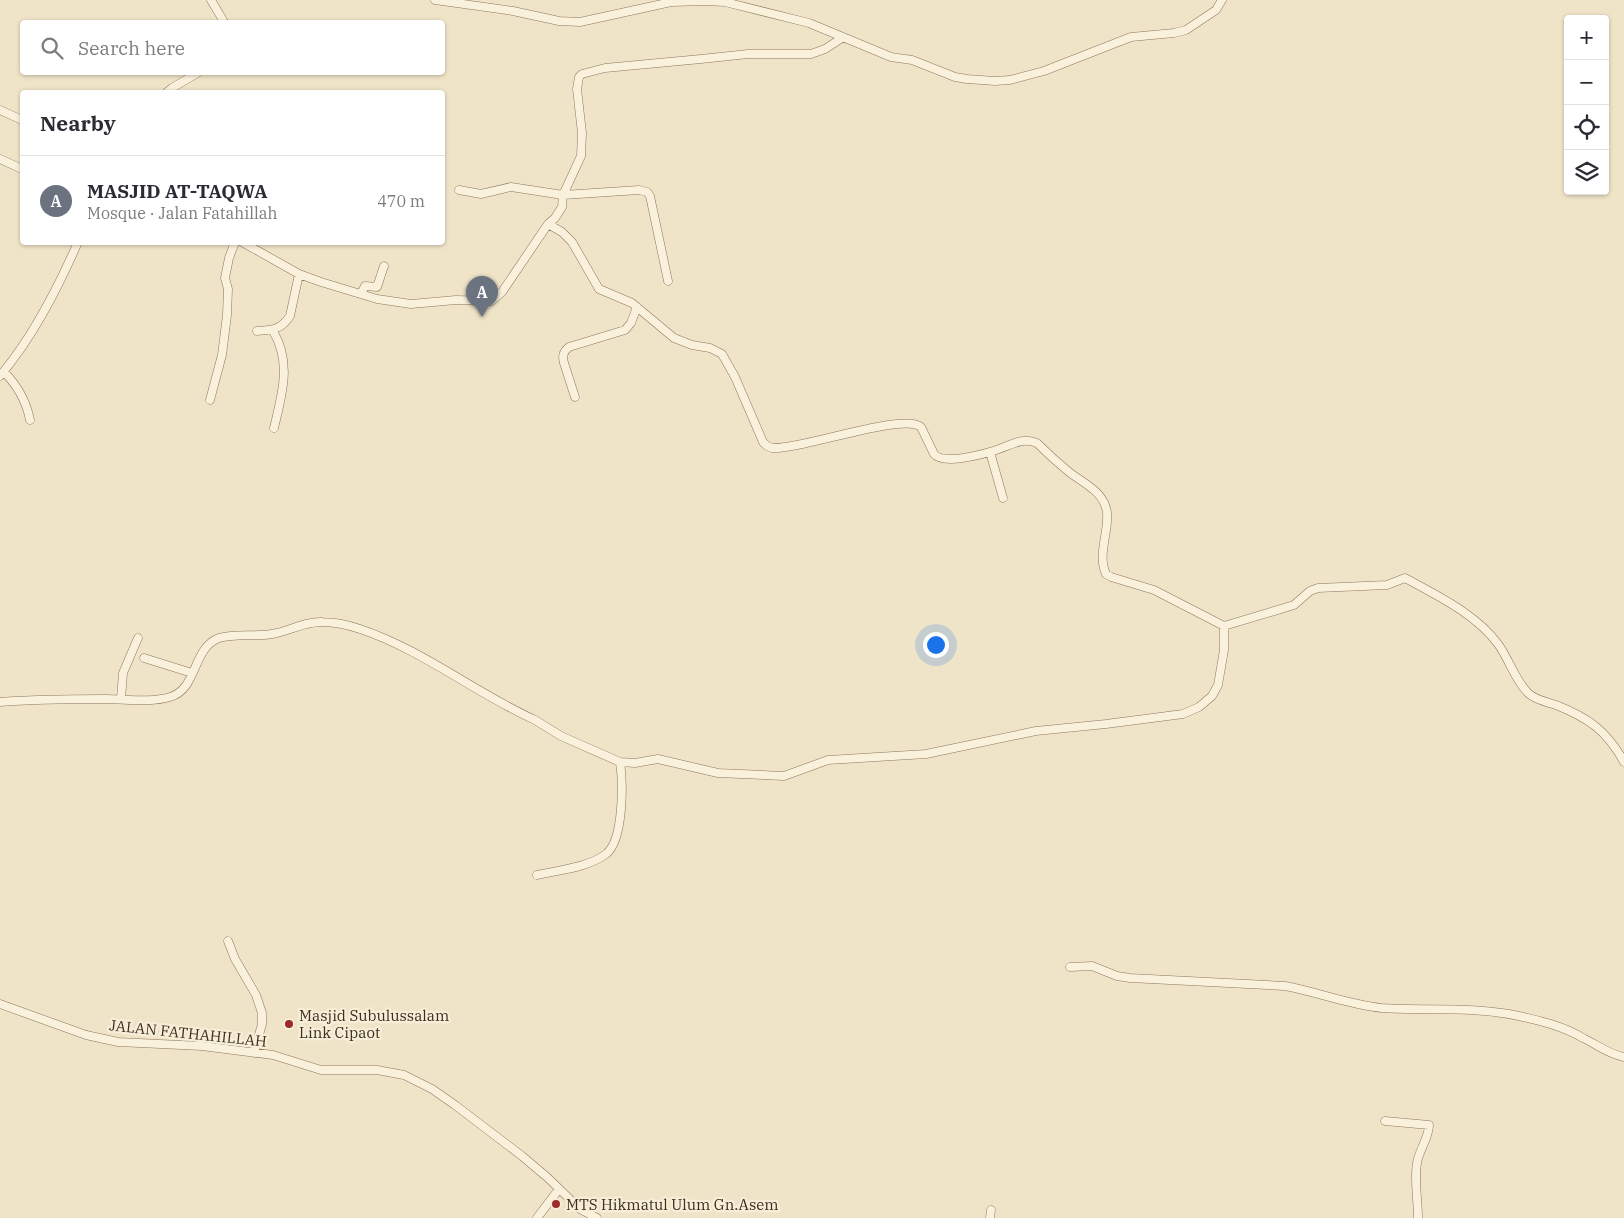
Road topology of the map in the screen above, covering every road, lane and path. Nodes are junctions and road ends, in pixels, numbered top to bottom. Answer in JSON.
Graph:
{"nodes":[{"id":1,"x":211,"y":0,"type":"edge"},
{"id":2,"x":435,"y":0,"type":"edge"},
{"id":3,"x":1222,"y":0,"type":"edge"},
{"id":4,"x":223,"y":20,"type":"edge"},
{"id":5,"x":842,"y":38,"type":"junction"},
{"id":6,"x":194,"y":75,"type":"edge"},
{"id":7,"x":170,"y":90,"type":"edge"},
{"id":8,"x":0,"y":110,"type":"edge"},
{"id":9,"x":20,"y":119,"type":"edge"},
{"id":10,"x":0,"y":159,"type":"edge"},
{"id":11,"x":20,"y":168,"type":"edge"},
{"id":12,"x":460,"y":190,"type":"dead end"},
{"id":13,"x":563,"y":195,"type":"junction"},
{"id":14,"x":548,"y":224,"type":"junction"},
{"id":15,"x":77,"y":245,"type":"edge"},
{"id":16,"x":234,"y":245,"type":"edge"},
{"id":17,"x":247,"y":245,"type":"edge"},
{"id":18,"x":384,"y":266,"type":"dead end"},
{"id":19,"x":299,"y":274,"type":"junction"},
{"id":20,"x":668,"y":281,"type":"dead end"},
{"id":21,"x":361,"y":294,"type":"junction"},
{"id":22,"x":637,"y":307,"type":"junction"},
{"id":23,"x":257,"y":331,"type":"dead end"},
{"id":24,"x":273,"y":331,"type":"junction"},
{"id":25,"x":2,"y":374,"type":"edge"},
{"id":26,"x":575,"y":397,"type":"dead end"},
{"id":27,"x":210,"y":400,"type":"dead end"},
{"id":28,"x":30,"y":420,"type":"dead end"},
{"id":29,"x":274,"y":428,"type":"dead end"},
{"id":30,"x":990,"y":452,"type":"junction"},
{"id":31,"x":1003,"y":498,"type":"dead end"},
{"id":32,"x":1224,"y":626,"type":"junction"},
{"id":33,"x":138,"y":638,"type":"dead end"},
{"id":34,"x":144,"y":658,"type":"dead end"},
{"id":35,"x":192,"y":673,"type":"junction"},
{"id":36,"x":121,"y":699,"type":"junction"},
{"id":37,"x":0,"y":702,"type":"edge"},
{"id":38,"x":620,"y":762,"type":"junction"},
{"id":39,"x":1624,"y":762,"type":"edge"},
{"id":40,"x":537,"y":875,"type":"dead end"},
{"id":41,"x":228,"y":941,"type":"dead end"},
{"id":42,"x":1070,"y":966,"type":"dead end"},
{"id":43,"x":0,"y":1004,"type":"edge"},
{"id":44,"x":254,"y":1053,"type":"junction"},
{"id":45,"x":1624,"y":1057,"type":"edge"},
{"id":46,"x":1385,"y":1120,"type":"dead end"},
{"id":47,"x":559,"y":1189,"type":"junction"},
{"id":48,"x":537,"y":1218,"type":"edge"},
{"id":49,"x":597,"y":1218,"type":"edge"},
{"id":50,"x":1418,"y":1218,"type":"edge"}],
"edges":[{"from":1,"to":4,"type":"street"},
{"from":2,"to":5,"type":"street"},
{"from":3,"to":5,"type":"street"},
{"from":5,"to":13,"type":"street"},
{"from":6,"to":7,"type":"street"},
{"from":8,"to":9,"type":"street"},
{"from":10,"to":11,"type":"street"},
{"from":12,"to":13,"type":"street"},
{"from":13,"to":14,"type":"street"},
{"from":13,"to":20,"type":"street"},
{"from":14,"to":21,"type":"street"},
{"from":14,"to":22,"type":"street"},
{"from":15,"to":25,"type":"street"},
{"from":16,"to":27,"type":"street"},
{"from":17,"to":19,"type":"street"},
{"from":18,"to":21,"type":"street"},
{"from":19,"to":21,"type":"street"},
{"from":19,"to":24,"type":"street"},
{"from":22,"to":26,"type":"street"},
{"from":22,"to":30,"type":"street"},
{"from":23,"to":24,"type":"street"},
{"from":24,"to":29,"type":"street"},
{"from":25,"to":28,"type":"street"},
{"from":30,"to":31,"type":"street"},
{"from":30,"to":32,"type":"street"},
{"from":32,"to":38,"type":"street"},
{"from":32,"to":39,"type":"street"},
{"from":33,"to":36,"type":"street"},
{"from":34,"to":35,"type":"street"},
{"from":35,"to":36,"type":"street"},
{"from":35,"to":38,"type":"street"},
{"from":36,"to":37,"type":"street"},
{"from":38,"to":40,"type":"street"},
{"from":41,"to":44,"type":"street"},
{"from":42,"to":45,"type":"street"},
{"from":43,"to":44,"type":"street","name":"JALAN FATHAHILLAH"},
{"from":44,"to":47,"type":"street","name":"JALAN FATHAHILLAH"},
{"from":46,"to":50,"type":"street"},
{"from":47,"to":48,"type":"street"},
{"from":47,"to":49,"type":"street","name":"JALAN FATHAHILLAH"}]}
